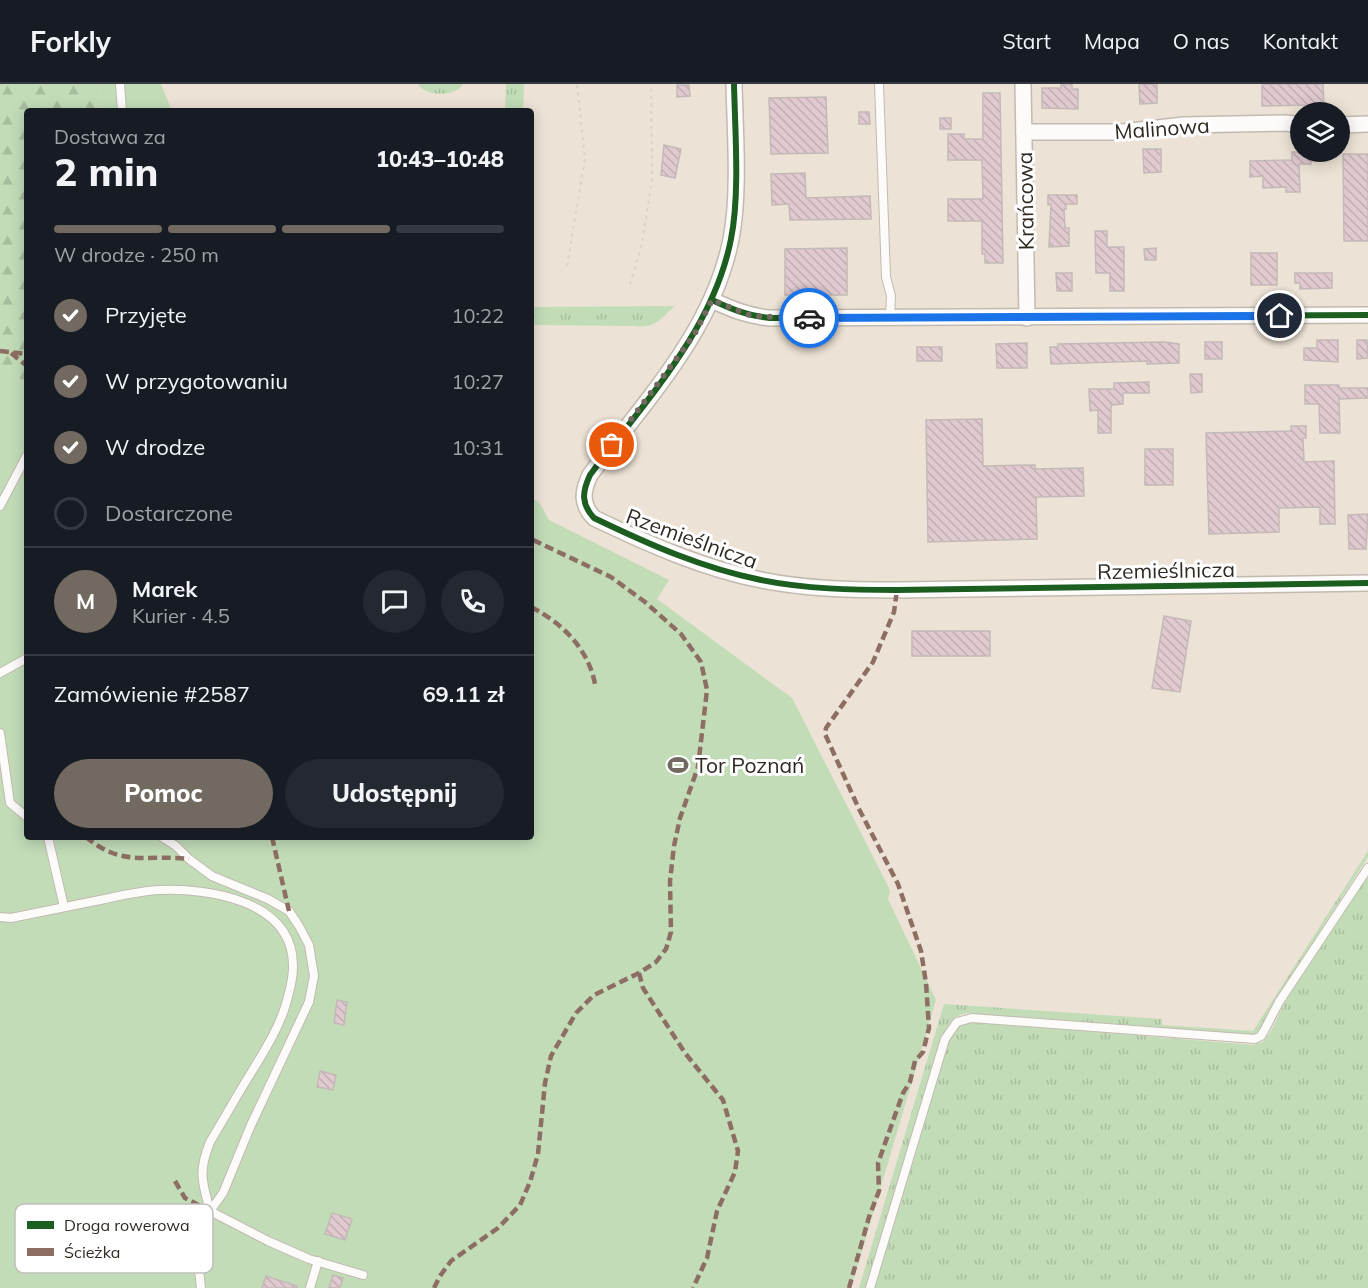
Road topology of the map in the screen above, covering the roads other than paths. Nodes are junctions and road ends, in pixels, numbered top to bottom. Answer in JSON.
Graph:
{"nodes":[{"id":1,"x":120,"y":84,"type":"edge"},
{"id":2,"x":734,"y":84,"type":"edge"},
{"id":3,"x":879,"y":84,"type":"edge"},
{"id":4,"x":1023,"y":84,"type":"edge"},
{"id":5,"x":122,"y":108,"type":"edge"},
{"id":6,"x":1290,"y":124,"type":"edge"},
{"id":7,"x":1368,"y":124,"type":"edge"},
{"id":8,"x":1350,"y":125,"type":"edge"},
{"id":9,"x":1024,"y":132,"type":"junction"},
{"id":10,"x":712,"y":300,"type":"junction"},
{"id":11,"x":1368,"y":315,"type":"edge"},
{"id":12,"x":890,"y":317,"type":"junction"},
{"id":13,"x":1027,"y":318,"type":"junction"},
{"id":14,"x":24,"y":461,"type":"edge"},
{"id":15,"x":0,"y":506,"type":"edge"},
{"id":16,"x":1368,"y":583,"type":"edge"},
{"id":17,"x":24,"y":660,"type":"edge"},
{"id":18,"x":0,"y":673,"type":"edge"},
{"id":19,"x":0,"y":733,"type":"edge"},
{"id":20,"x":24,"y":815,"type":"edge"},
{"id":21,"x":49,"y":840,"type":"edge"},
{"id":22,"x":167,"y":840,"type":"edge"},
{"id":23,"x":1368,"y":868,"type":"edge"},
{"id":24,"x":64,"y":907,"type":"junction"},
{"id":25,"x":0,"y":919,"type":"edge"},
{"id":26,"x":208,"y":1204,"type":"edge"},
{"id":27,"x":213,"y":1207,"type":"edge"},
{"id":28,"x":213,"y":1213,"type":"edge"},
{"id":29,"x":318,"y":1261,"type":"junction"},
{"id":30,"x":199,"y":1273,"type":"edge"},
{"id":31,"x":363,"y":1275,"type":"dead end"},
{"id":32,"x":201,"y":1288,"type":"edge"},
{"id":33,"x":310,"y":1288,"type":"edge"},
{"id":34,"x":870,"y":1288,"type":"edge"}],
"edges":[{"from":1,"to":5,"type":"lane"},
{"from":2,"to":10,"type":"street","name":"Rzemieślnicza"},
{"from":3,"to":12,"type":"lane"},
{"from":4,"to":9,"type":"street","name":"Krańcowa"},
{"from":6,"to":9,"type":"street","name":"Malinowa"},
{"from":7,"to":8,"type":"street"},
{"from":9,"to":13,"type":"street","name":"Krańcowa"},
{"from":10,"to":12,"type":"street"},
{"from":10,"to":16,"type":"street","name":"Rzemieślnicza"},
{"from":11,"to":13,"type":"street"},
{"from":12,"to":13,"type":"street"},
{"from":14,"to":15,"type":"lane"},
{"from":17,"to":18,"type":"lane"},
{"from":19,"to":20,"type":"lane"},
{"from":21,"to":24,"type":"lane"},
{"from":22,"to":27,"type":"lane"},
{"from":23,"to":34,"type":"lane"},
{"from":24,"to":25,"type":"lane"},
{"from":24,"to":26,"type":"lane"},
{"from":28,"to":29,"type":"lane"},
{"from":29,"to":31,"type":"lane"},
{"from":29,"to":33,"type":"lane"},
{"from":30,"to":32,"type":"lane"}]}
